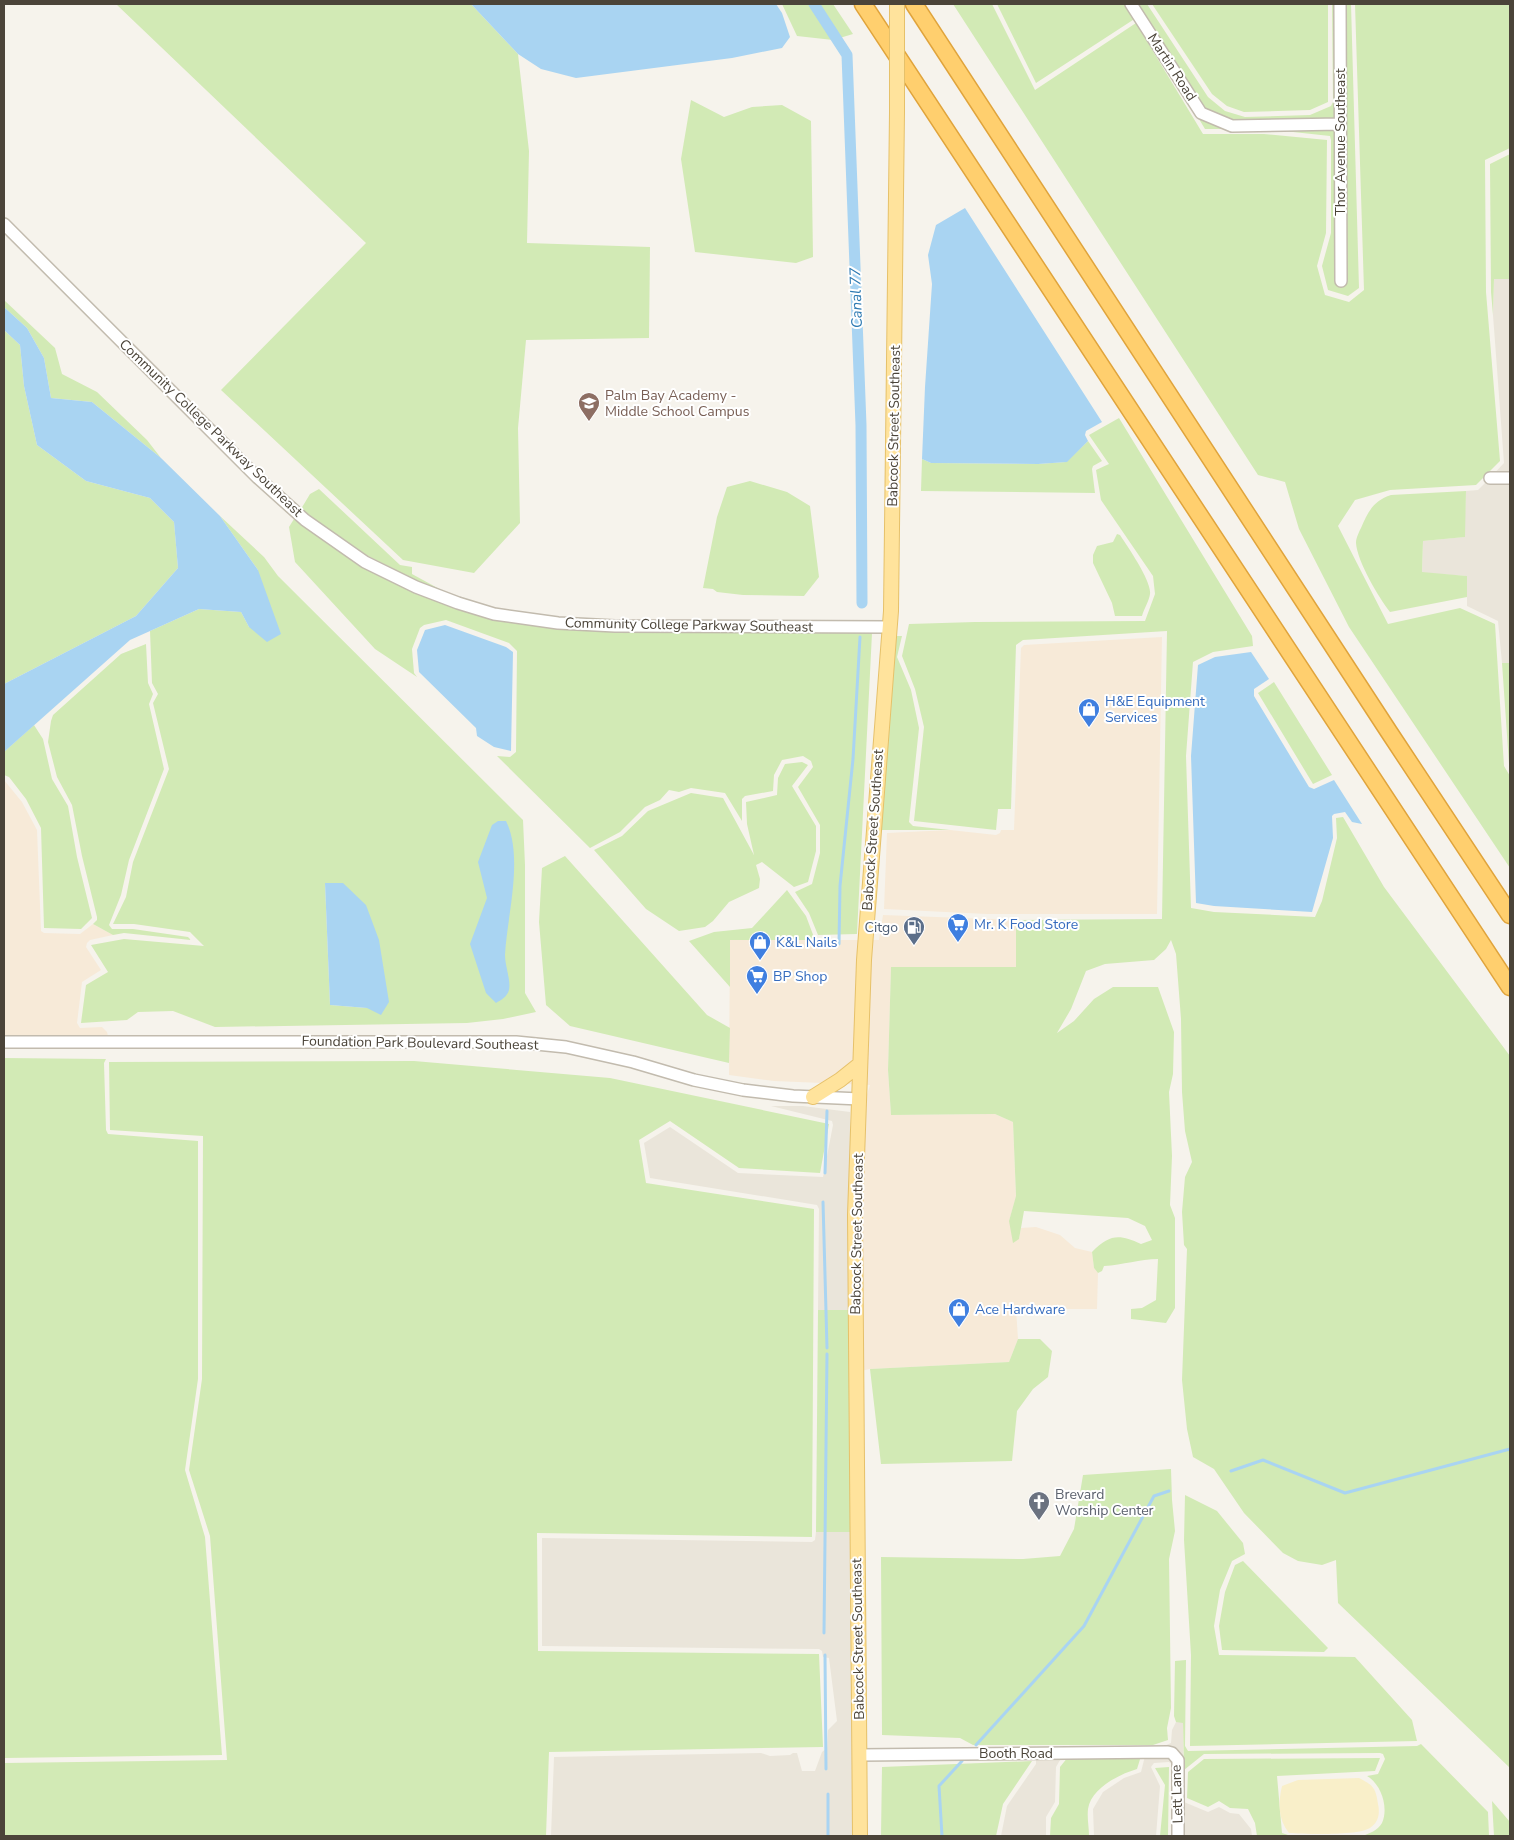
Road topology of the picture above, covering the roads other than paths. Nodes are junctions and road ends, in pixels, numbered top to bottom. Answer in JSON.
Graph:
{"nodes":[{"id":1,"x":863,"y":4,"type":"edge"},
{"id":2,"x":897,"y":4,"type":"edge"},
{"id":3,"x":914,"y":4,"type":"edge"},
{"id":4,"x":1131,"y":4,"type":"edge"},
{"id":5,"x":1340,"y":4,"type":"edge"},
{"id":6,"x":1340,"y":124,"type":"junction"},
{"id":7,"x":4,"y":224,"type":"edge"},
{"id":8,"x":1341,"y":281,"type":"dead end"},
{"id":9,"x":1490,"y":478,"type":"dead end"},
{"id":10,"x":1510,"y":478,"type":"edge"},
{"id":11,"x":890,"y":627,"type":"junction"},
{"id":12,"x":1510,"y":915,"type":"edge"},
{"id":13,"x":1510,"y":987,"type":"edge"},
{"id":14,"x":4,"y":1042,"type":"edge"},
{"id":15,"x":860,"y":1064,"type":"junction"},
{"id":16,"x":813,"y":1097,"type":"junction"},
{"id":17,"x":860,"y":1099,"type":"junction"},
{"id":18,"x":1172,"y":1753,"type":"joint"},
{"id":19,"x":860,"y":1755,"type":"junction"},
{"id":20,"x":860,"y":1836,"type":"edge"},
{"id":21,"x":1178,"y":1836,"type":"edge"}],
"edges":[{"from":1,"to":13,"type":"highway"},
{"from":2,"to":11,"type":"main road","name":"Babcock Street Southeast","bridge":true},
{"from":3,"to":12,"type":"highway"},
{"from":4,"to":6,"type":"street","name":"Martin Road"},
{"from":5,"to":6,"type":"street","name":"Thor Avenue Southeast"},
{"from":6,"to":8,"type":"street","name":"Thor Avenue Southeast"},
{"from":7,"to":11,"type":"street","name":"Community College Parkway Southeast"},
{"from":9,"to":10,"type":"street"},
{"from":11,"to":15,"type":"main road","name":"Babcock Street Southeast"},
{"from":14,"to":16,"type":"street","name":"Foundation Park Boulevard Southeast"},
{"from":15,"to":16,"type":"main road"},
{"from":15,"to":17,"type":"main road","name":"Babcock Street Southeast"},
{"from":16,"to":17,"type":"street","name":"Foundation Park Boulevard Southeast"},
{"from":17,"to":19,"type":"main road","name":"Babcock Street Southeast"},
{"from":18,"to":19,"type":"street","name":"Booth Road"},
{"from":18,"to":21,"type":"street","name":"Lett Lane"},
{"from":19,"to":20,"type":"main road","name":"Babcock Street Southeast"}]}
